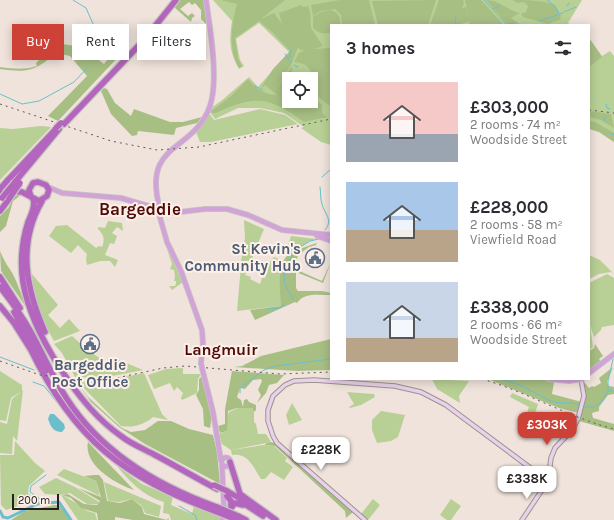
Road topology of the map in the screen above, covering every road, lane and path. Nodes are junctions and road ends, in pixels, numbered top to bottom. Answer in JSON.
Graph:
{"nodes":[{"id":1,"x":173,"y":0,"type":"edge"},
{"id":2,"x":176,"y":0,"type":"edge"},
{"id":3,"x":206,"y":0,"type":"edge"},
{"id":4,"x":62,"y":123,"type":"junction"},
{"id":5,"x":13,"y":183,"type":"junction"},
{"id":6,"x":48,"y":187,"type":"junction"},
{"id":7,"x":0,"y":188,"type":"edge"},
{"id":8,"x":30,"y":188,"type":"junction"},
{"id":9,"x":47,"y":196,"type":"junction"},
{"id":10,"x":157,"y":197,"type":"junction"},
{"id":11,"x":32,"y":198,"type":"junction"},
{"id":12,"x":3,"y":199,"type":"edge"},
{"id":13,"x":42,"y":200,"type":"junction"},
{"id":14,"x":157,"y":203,"type":"junction"},
{"id":15,"x":152,"y":208,"type":"junction"},
{"id":16,"x":0,"y":211,"type":"edge"},
{"id":17,"x":161,"y":213,"type":"junction"},
{"id":18,"x":329,"y":238,"type":"edge"},
{"id":19,"x":0,"y":277,"type":"edge"},
{"id":20,"x":0,"y":287,"type":"edge"},
{"id":21,"x":8,"y":290,"type":"junction"},
{"id":22,"x":0,"y":292,"type":"edge"},
{"id":23,"x":0,"y":306,"type":"edge"},
{"id":24,"x":30,"y":348,"type":"junction"},
{"id":25,"x":41,"y":352,"type":"junction"},
{"id":26,"x":614,"y":354,"type":"edge"},
{"id":27,"x":590,"y":373,"type":"edge"},
{"id":28,"x":559,"y":380,"type":"edge"},
{"id":29,"x":575,"y":380,"type":"edge"},
{"id":30,"x":581,"y":380,"type":"edge"},
{"id":31,"x":60,"y":399,"type":"junction"},
{"id":32,"x":86,"y":424,"type":"junction"},
{"id":33,"x":225,"y":463,"type":"junction"},
{"id":34,"x":122,"y":465,"type":"junction"},
{"id":35,"x":533,"y":469,"type":"junction"},
{"id":36,"x":550,"y":475,"type":"junction"},
{"id":37,"x":235,"y":479,"type":"junction"},
{"id":38,"x":548,"y":481,"type":"junction"},
{"id":39,"x":227,"y":493,"type":"junction"},
{"id":40,"x":232,"y":508,"type":"junction"},
{"id":41,"x":217,"y":510,"type":"junction"},
{"id":42,"x":237,"y":518,"type":"edge"},
{"id":43,"x":222,"y":520,"type":"edge"},
{"id":44,"x":230,"y":520,"type":"edge"},
{"id":45,"x":246,"y":520,"type":"edge"},
{"id":46,"x":270,"y":520,"type":"edge"},
{"id":47,"x":275,"y":520,"type":"edge"},
{"id":48,"x":365,"y":520,"type":"edge"},
{"id":49,"x":522,"y":520,"type":"edge"}],
"edges":[{"from":1,"to":4,"type":"highway"},
{"from":2,"to":4,"type":"highway"},
{"from":3,"to":10,"type":"main road"},
{"from":4,"to":5,"type":"highway","bridge":true},
{"from":5,"to":7,"type":"highway","bridge":true},
{"from":5,"to":7,"type":"highway"},
{"from":5,"to":8,"type":"highway"},
{"from":5,"to":12,"type":"highway","bridge":true},
{"from":6,"to":8,"type":"highway"},
{"from":6,"to":9,"type":"highway"},
{"from":6,"to":15,"type":"main road"},
{"from":7,"to":11,"type":"highway"},
{"from":8,"to":11,"type":"highway"},
{"from":9,"to":13,"type":"highway"},
{"from":9,"to":17,"type":"main road"},
{"from":10,"to":14,"type":"main road"},
{"from":10,"to":17,"type":"main road"},
{"from":11,"to":13,"type":"highway"},
{"from":11,"to":39,"type":"highway","bridge":true},
{"from":12,"to":16,"type":"highway"},
{"from":13,"to":39,"type":"highway","bridge":true},
{"from":14,"to":15,"type":"main road"},
{"from":14,"to":17,"type":"main road"},
{"from":15,"to":17,"type":"main road"},
{"from":17,"to":18,"type":"main road"},
{"from":17,"to":33,"type":"main road","bridge":true},
{"from":19,"to":21,"type":"highway"},
{"from":20,"to":25,"type":"highway"},
{"from":21,"to":25,"type":"highway"},
{"from":21,"to":32,"type":"highway"},
{"from":22,"to":31,"type":"highway"},
{"from":23,"to":24,"type":"highway"},
{"from":24,"to":31,"type":"highway"},
{"from":24,"to":34,"type":"highway"},
{"from":25,"to":32,"type":"highway"},
{"from":26,"to":27,"type":"main road"},
{"from":28,"to":29,"type":"main road"},
{"from":30,"to":36,"type":"street"},
{"from":31,"to":34,"type":"highway"},
{"from":32,"to":41,"type":"highway"},
{"from":33,"to":37,"type":"highway"},
{"from":33,"to":43,"type":"main road"},
{"from":34,"to":41,"type":"highway"},
{"from":35,"to":36,"type":"street"},
{"from":35,"to":38,"type":"street"},
{"from":35,"to":48,"type":"street"},
{"from":36,"to":38,"type":"street"},
{"from":37,"to":39,"type":"highway"},
{"from":37,"to":47,"type":"highway"},
{"from":38,"to":49,"type":"street"},
{"from":39,"to":40,"type":"highway"},
{"from":39,"to":46,"type":"highway"},
{"from":39,"to":47,"type":"highway"},
{"from":40,"to":44,"type":"highway"},
{"from":40,"to":46,"type":"highway"},
{"from":41,"to":42,"type":"highway","bridge":true},
{"from":42,"to":45,"type":"highway"}]}
